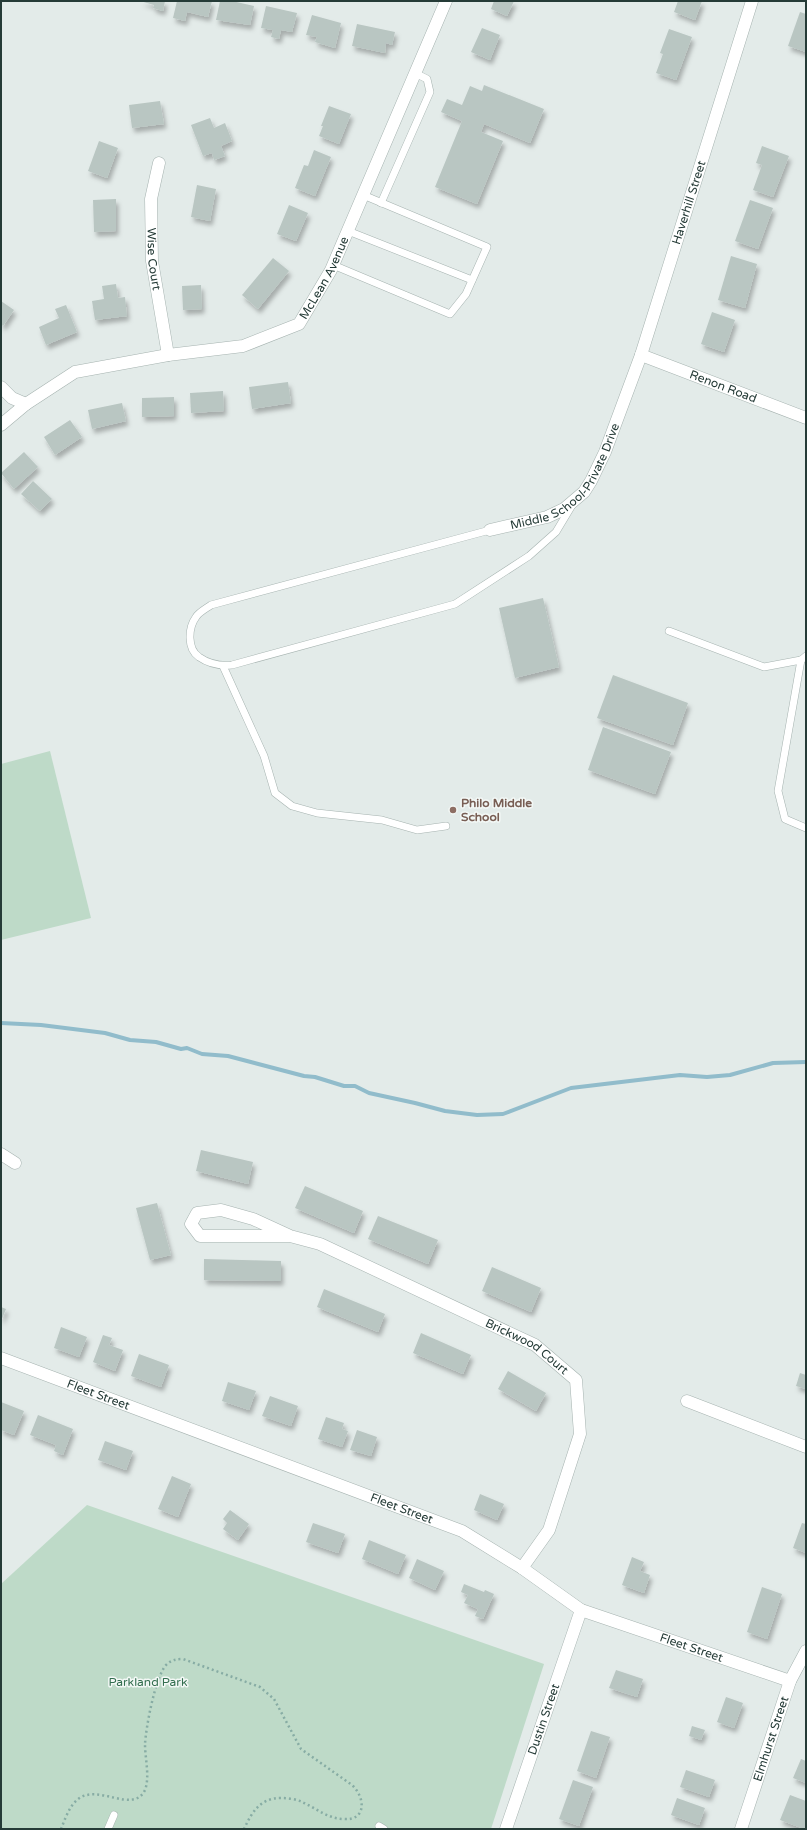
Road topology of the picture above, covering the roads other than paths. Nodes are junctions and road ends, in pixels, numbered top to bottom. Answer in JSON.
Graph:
{"nodes":[{"id":1,"x":446,"y":1,"type":"edge"},
{"id":2,"x":752,"y":1,"type":"edge"},
{"id":3,"x":415,"y":73,"type":"junction"},
{"id":4,"x":159,"y":163,"type":"dead end"},
{"id":5,"x":363,"y":195,"type":"junction"},
{"id":6,"x":381,"y":203,"type":"junction"},
{"id":7,"x":348,"y":231,"type":"junction"},
{"id":8,"x":333,"y":265,"type":"junction"},
{"id":9,"x":472,"y":280,"type":"junction"},
{"id":10,"x":168,"y":355,"type":"junction"},
{"id":11,"x":641,"y":355,"type":"junction"},
{"id":12,"x":1,"y":387,"type":"edge"},
{"id":13,"x":26,"y":404,"type":"junction"},
{"id":14,"x":623,"y":404,"type":"joint"},
{"id":15,"x":806,"y":418,"type":"edge"},
{"id":16,"x":1,"y":425,"type":"edge"},
{"id":17,"x":575,"y":501,"type":"junction"},
{"id":18,"x":490,"y":530,"type":"joint"},
{"id":19,"x":669,"y":631,"type":"dead end"},
{"id":20,"x":803,"y":658,"type":"edge"},
{"id":21,"x":222,"y":666,"type":"junction"},
{"id":22,"x":446,"y":826,"type":"dead end"},
{"id":23,"x":806,"y":828,"type":"edge"},
{"id":24,"x":1,"y":1154,"type":"edge"},
{"id":25,"x":15,"y":1163,"type":"dead end"},
{"id":26,"x":290,"y":1236,"type":"junction"},
{"id":27,"x":1,"y":1358,"type":"edge"},
{"id":28,"x":687,"y":1401,"type":"dead end"},
{"id":29,"x":806,"y":1447,"type":"edge"},
{"id":30,"x":522,"y":1568,"type":"junction"},
{"id":31,"x":581,"y":1610,"type":"junction"},
{"id":32,"x":806,"y":1651,"type":"edge"},
{"id":33,"x":790,"y":1681,"type":"junction"},
{"id":34,"x":114,"y":1815,"type":"dead end"},
{"id":35,"x":108,"y":1829,"type":"edge"},
{"id":36,"x":506,"y":1829,"type":"edge"},
{"id":37,"x":741,"y":1829,"type":"edge"}],
"edges":[{"from":1,"to":3,"type":"street","name":"McLean Avenue"},
{"from":2,"to":11,"type":"street","name":"Haverhill Street"},
{"from":3,"to":5,"type":"street","name":"McLean Avenue"},
{"from":3,"to":6,"type":"lane"},
{"from":4,"to":10,"type":"street","name":"Wise Court"},
{"from":5,"to":6,"type":"lane"},
{"from":5,"to":7,"type":"street","name":"McLean Avenue"},
{"from":6,"to":9,"type":"lane"},
{"from":7,"to":8,"type":"street","name":"McLean Avenue"},
{"from":7,"to":9,"type":"lane"},
{"from":8,"to":9,"type":"lane"},
{"from":8,"to":10,"type":"street","name":"McLean Avenue"},
{"from":10,"to":13,"type":"street","name":"McLean Avenue"},
{"from":11,"to":14,"type":"street","name":"Haverhill Street"},
{"from":11,"to":15,"type":"street","name":"Renon Road"},
{"from":12,"to":13,"type":"street"},
{"from":13,"to":16,"type":"street","name":"McLean Avenue"},
{"from":14,"to":17,"type":"street","name":"Middle School-Private Drive"},
{"from":17,"to":18,"type":"street","name":"Middle School-Private Drive"},
{"from":17,"to":21,"type":"lane"},
{"from":18,"to":21,"type":"lane"},
{"from":19,"to":20,"type":"lane"},
{"from":20,"to":23,"type":"lane"},
{"from":21,"to":22,"type":"lane"},
{"from":24,"to":25,"type":"street"},
{"from":26,"to":26,"type":"street","name":"Brickwood Court"},
{"from":26,"to":30,"type":"street","name":"Brickwood Court"},
{"from":27,"to":30,"type":"street","name":"Fleet Street"},
{"from":28,"to":29,"type":"street"},
{"from":30,"to":31,"type":"street","name":"Fleet Street"},
{"from":31,"to":33,"type":"street","name":"Fleet Street"},
{"from":31,"to":36,"type":"street","name":"Dustin Street"},
{"from":32,"to":33,"type":"street","name":"Elmhurst Street"},
{"from":33,"to":37,"type":"street","name":"Elmhurst Street"},
{"from":34,"to":35,"type":"lane"}]}
